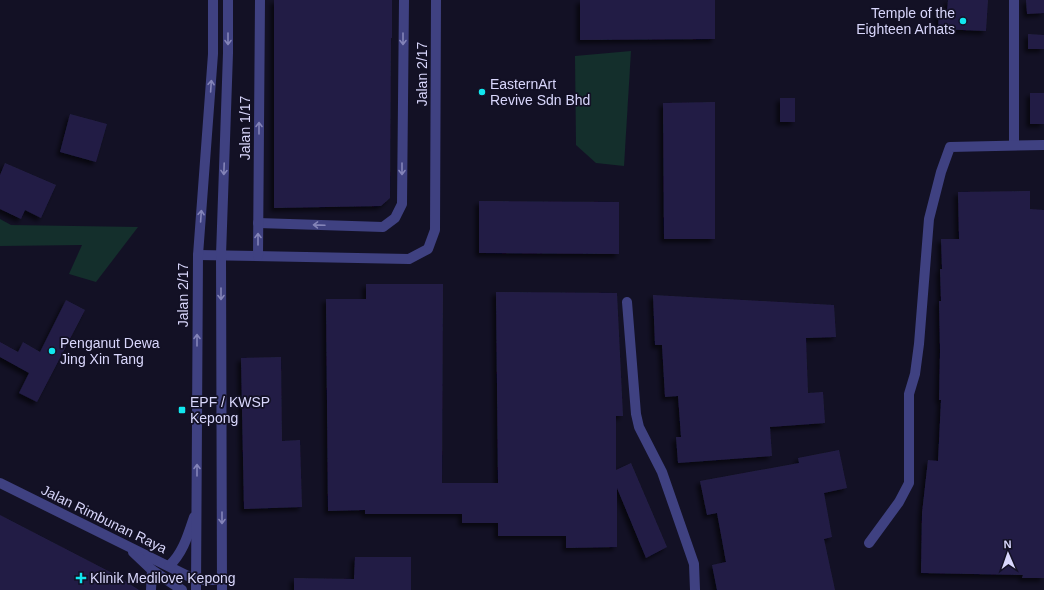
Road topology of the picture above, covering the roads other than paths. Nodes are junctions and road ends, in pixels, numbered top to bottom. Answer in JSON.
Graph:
{"nodes":[{"id":1,"x":213,"y":0,"type":"edge"},
{"id":2,"x":228,"y":0,"type":"edge"},
{"id":3,"x":260,"y":0,"type":"edge"},
{"id":4,"x":404,"y":0,"type":"edge"},
{"id":5,"x":436,"y":0,"type":"edge"},
{"id":6,"x":1014,"y":0,"type":"edge"},
{"id":7,"x":1014,"y":144,"type":"junction"},
{"id":8,"x":1044,"y":145,"type":"edge"},
{"id":9,"x":258,"y":223,"type":"junction"},
{"id":10,"x":198,"y":255,"type":"junction"},
{"id":11,"x":221,"y":255,"type":"junction"},
{"id":12,"x":258,"y":256,"type":"junction"},
{"id":13,"x":627,"y":302,"type":"dead end"},
{"id":14,"x":0,"y":483,"type":"edge"},
{"id":15,"x":197,"y":509,"type":"junction"},
{"id":16,"x":869,"y":543,"type":"dead end"},
{"id":17,"x":128,"y":546,"type":"junction"},
{"id":18,"x":168,"y":566,"type":"junction"},
{"id":19,"x":152,"y":570,"type":"junction"},
{"id":20,"x":196,"y":585,"type":"edge"},
{"id":21,"x":222,"y":585,"type":"edge"},
{"id":22,"x":151,"y":590,"type":"edge"},
{"id":23,"x":182,"y":590,"type":"edge"},
{"id":24,"x":695,"y":590,"type":"edge"}],
"edges":[{"from":10,"to":1,"type":"street","name":"Jalan 2/17","one_way":true},
{"from":2,"to":11,"type":"street","one_way":true},
{"from":9,"to":3,"type":"street","name":"Jalan 1/17","one_way":true},
{"from":4,"to":9,"type":"street","one_way":true},
{"from":5,"to":12,"type":"street","name":"Jalan 2/17"},
{"from":6,"to":7,"type":"street"},
{"from":7,"to":8,"type":"street"},
{"from":7,"to":16,"type":"street"},
{"from":12,"to":9,"type":"street","name":"Jalan 1/17","one_way":true},
{"from":10,"to":11,"type":"street","name":"Jalan 2/17"},
{"from":15,"to":10,"type":"street","name":"Jalan 2/17","one_way":true},
{"from":11,"to":12,"type":"street","name":"Jalan 2/17"},
{"from":11,"to":21,"type":"street","one_way":true},
{"from":13,"to":24,"type":"street"},
{"from":14,"to":17,"type":"street","name":"Jalan Rimbunan Raya"},
{"from":15,"to":18,"type":"street"},
{"from":15,"to":20,"type":"street","name":"Jalan 2/17"},
{"from":17,"to":18,"type":"street","name":"Jalan Rimbunan Raya"},
{"from":17,"to":19,"type":"street"},
{"from":18,"to":20,"type":"street","name":"Jalan Rimbunan Raya"},
{"from":19,"to":22,"type":"street"},
{"from":19,"to":23,"type":"street"},
{"from":20,"to":21,"type":"street"}]}
